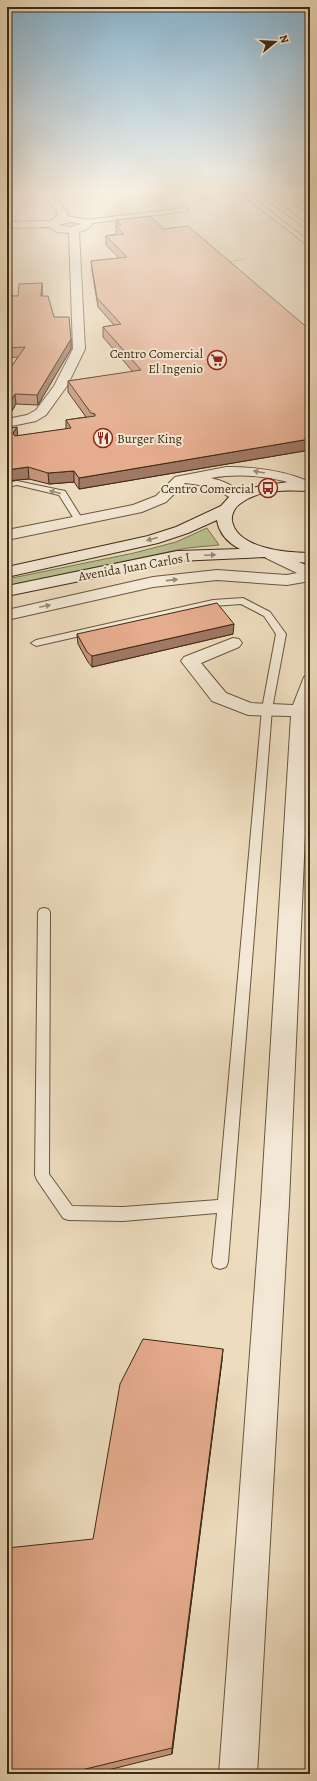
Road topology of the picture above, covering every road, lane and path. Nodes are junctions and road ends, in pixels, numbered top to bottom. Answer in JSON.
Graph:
{"nodes":[{"id":1,"x":76,"y":275,"type":"edge"},
{"id":2,"x":7,"y":423,"type":"edge"},
{"id":3,"x":7,"y":485,"type":"edge"},
{"id":4,"x":310,"y":487,"type":"edge"},
{"id":5,"x":171,"y":489,"type":"junction"},
{"id":6,"x":233,"y":494,"type":"dead end"},
{"id":7,"x":227,"y":509,"type":"junction"},
{"id":8,"x":79,"y":520,"type":"junction"},
{"id":9,"x":7,"y":535,"type":"edge"},
{"id":10,"x":268,"y":554,"type":"junction"},
{"id":11,"x":310,"y":558,"type":"edge"},
{"id":12,"x":7,"y":572,"type":"edge"},
{"id":13,"x":310,"y":574,"type":"edge"},
{"id":14,"x":7,"y":591,"type":"edge"},
{"id":15,"x":7,"y":615,"type":"edge"},
{"id":16,"x":36,"y":643,"type":"dead end"},
{"id":17,"x":233,"y":643,"type":"dead end"},
{"id":18,"x":310,"y":681,"type":"edge"},
{"id":19,"x":267,"y":709,"type":"junction"},
{"id":20,"x":301,"y":711,"type":"junction"},
{"id":21,"x":44,"y":912,"type":"dead end"},
{"id":22,"x":224,"y":1206,"type":"junction"},
{"id":23,"x":220,"y":1262,"type":"dead end"},
{"id":24,"x":238,"y":1774,"type":"edge"}],
"edges":[{"from":1,"to":2,"type":"street"},
{"from":8,"to":3,"type":"lane","one_way":true},
{"from":4,"to":5,"type":"street","one_way":true},
{"from":4,"to":7,"type":"street","name":"Avenida Juan Carlos I"},
{"from":5,"to":6,"type":"street"},
{"from":5,"to":8,"type":"street"},
{"from":7,"to":10,"type":"street"},
{"from":7,"to":12,"type":"street","name":"Avenida Juan Carlos I","one_way":true},
{"from":8,"to":9,"type":"street"},
{"from":10,"to":11,"type":"street"},
{"from":10,"to":13,"type":"street"},
{"from":14,"to":10,"type":"street","name":"Avenida Juan Carlos I","one_way":true},
{"from":15,"to":13,"type":"street","one_way":true},
{"from":16,"to":19,"type":"lane"},
{"from":17,"to":19,"type":"street"},
{"from":18,"to":20,"type":"street"},
{"from":19,"to":20,"type":"street"},
{"from":19,"to":22,"type":"lane"},
{"from":20,"to":24,"type":"street"},
{"from":21,"to":22,"type":"lane"},
{"from":22,"to":23,"type":"lane"}]}
